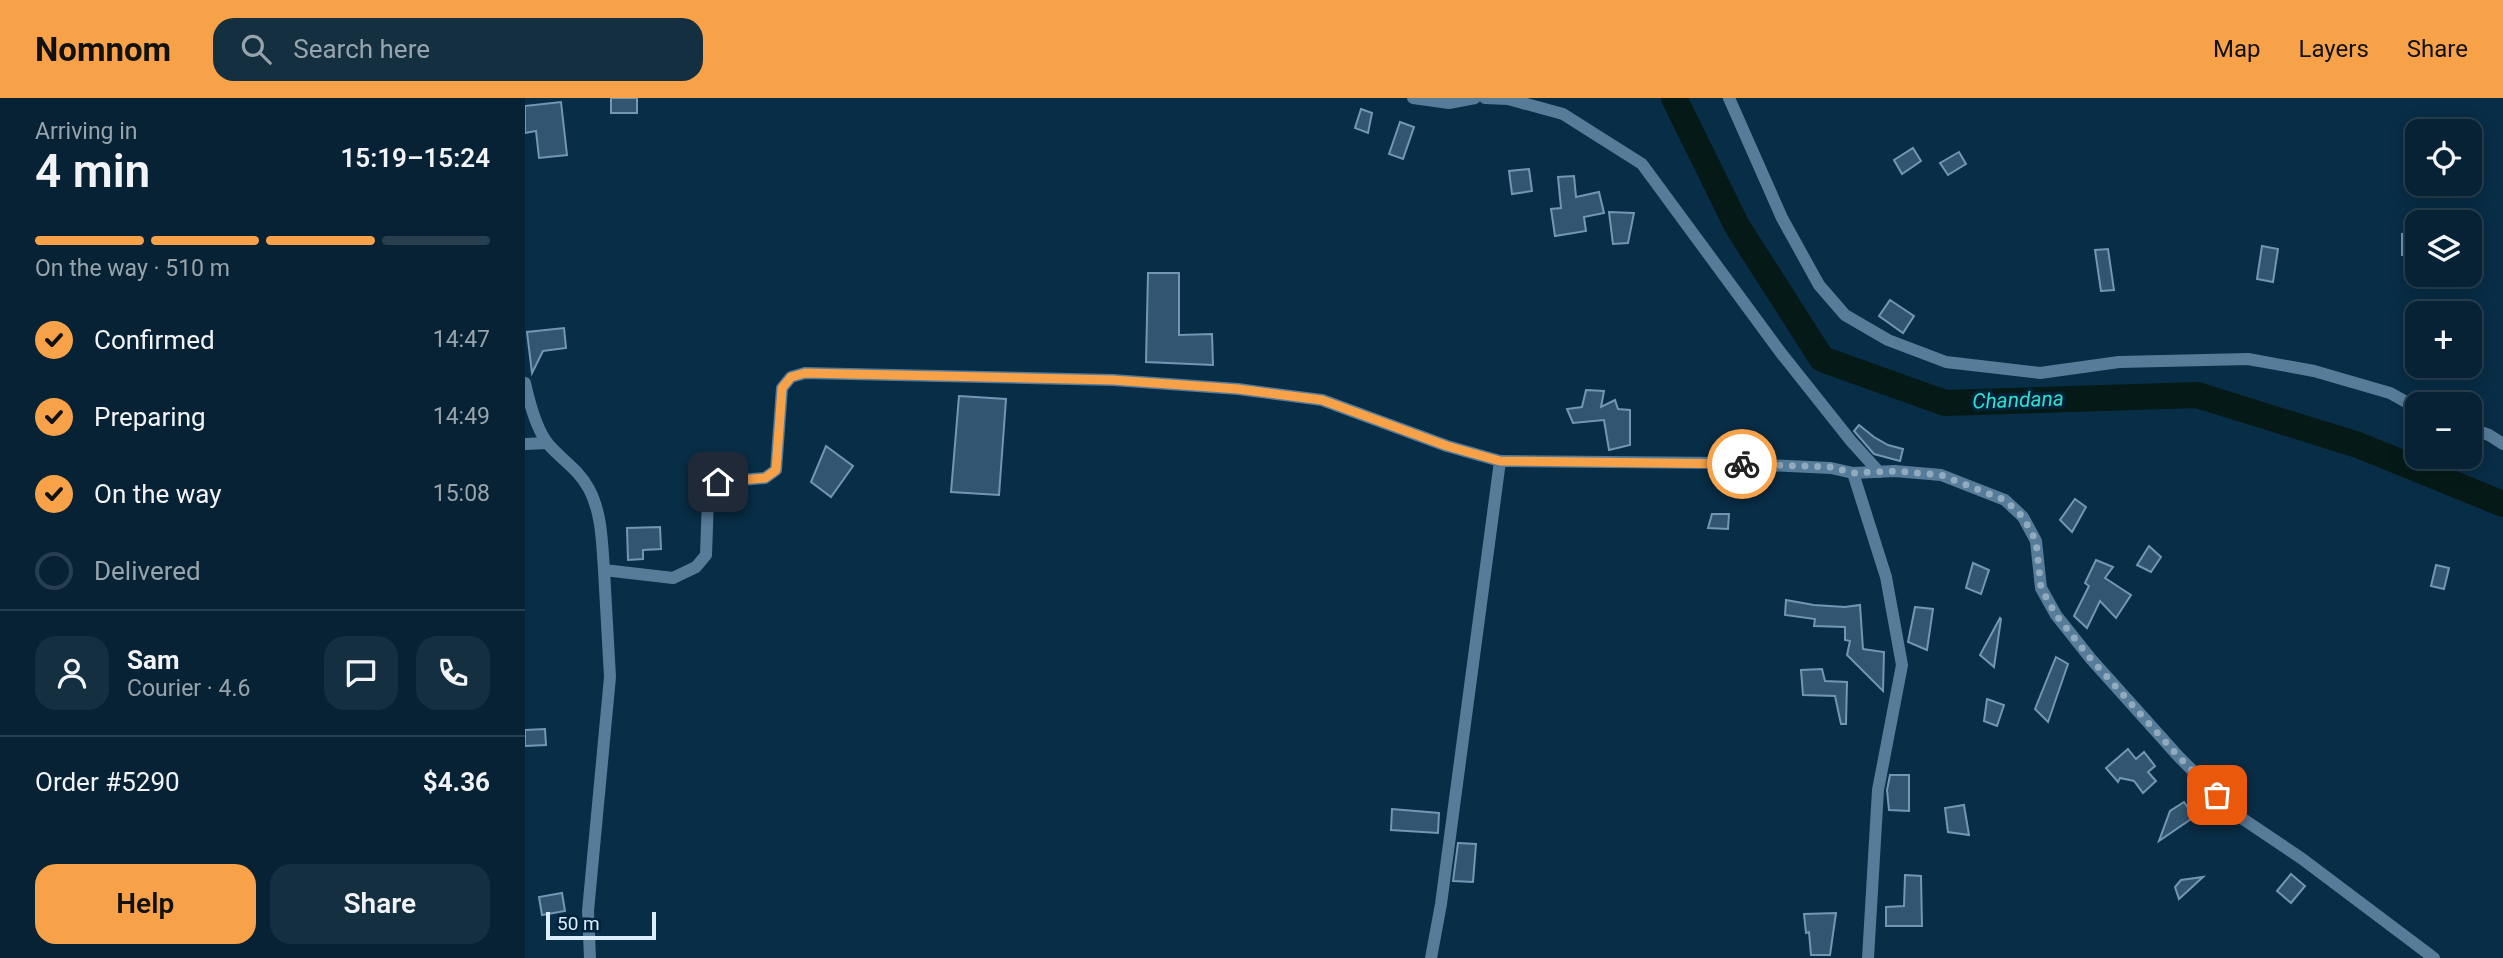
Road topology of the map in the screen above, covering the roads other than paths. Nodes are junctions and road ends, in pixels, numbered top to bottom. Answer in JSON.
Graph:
{"nodes":[{"id":1,"x":1413,"y":98,"type":"edge"},
{"id":2,"x":1475,"y":98,"type":"edge"},
{"id":3,"x":1485,"y":98,"type":"edge"},
{"id":4,"x":1729,"y":98,"type":"edge"},
{"id":5,"x":525,"y":383,"type":"edge"},
{"id":6,"x":2405,"y":401,"type":"edge"},
{"id":7,"x":2482,"y":433,"type":"edge"},
{"id":8,"x":547,"y":443,"type":"junction"},
{"id":9,"x":525,"y":444,"type":"edge"},
{"id":10,"x":2503,"y":444,"type":"edge"},
{"id":11,"x":1500,"y":461,"type":"junction"},
{"id":12,"x":1879,"y":472,"type":"junction"},
{"id":13,"x":1853,"y":473,"type":"junction"},
{"id":14,"x":604,"y":570,"type":"junction"},
{"id":15,"x":590,"y":958,"type":"edge"},
{"id":16,"x":1431,"y":958,"type":"edge"},
{"id":17,"x":1868,"y":958,"type":"edge"},
{"id":18,"x":2434,"y":958,"type":"edge"}],
"edges":[{"from":1,"to":2,"type":"street"},
{"from":3,"to":12,"type":"street"},
{"from":4,"to":6,"type":"street"},
{"from":5,"to":8,"type":"street"},
{"from":7,"to":10,"type":"street"},
{"from":8,"to":9,"type":"street"},
{"from":8,"to":14,"type":"street"},
{"from":11,"to":13,"type":"street"},
{"from":11,"to":14,"type":"street"},
{"from":11,"to":16,"type":"street"},
{"from":12,"to":13,"type":"street"},
{"from":12,"to":18,"type":"street"},
{"from":13,"to":17,"type":"street"},
{"from":14,"to":15,"type":"street"}]}
